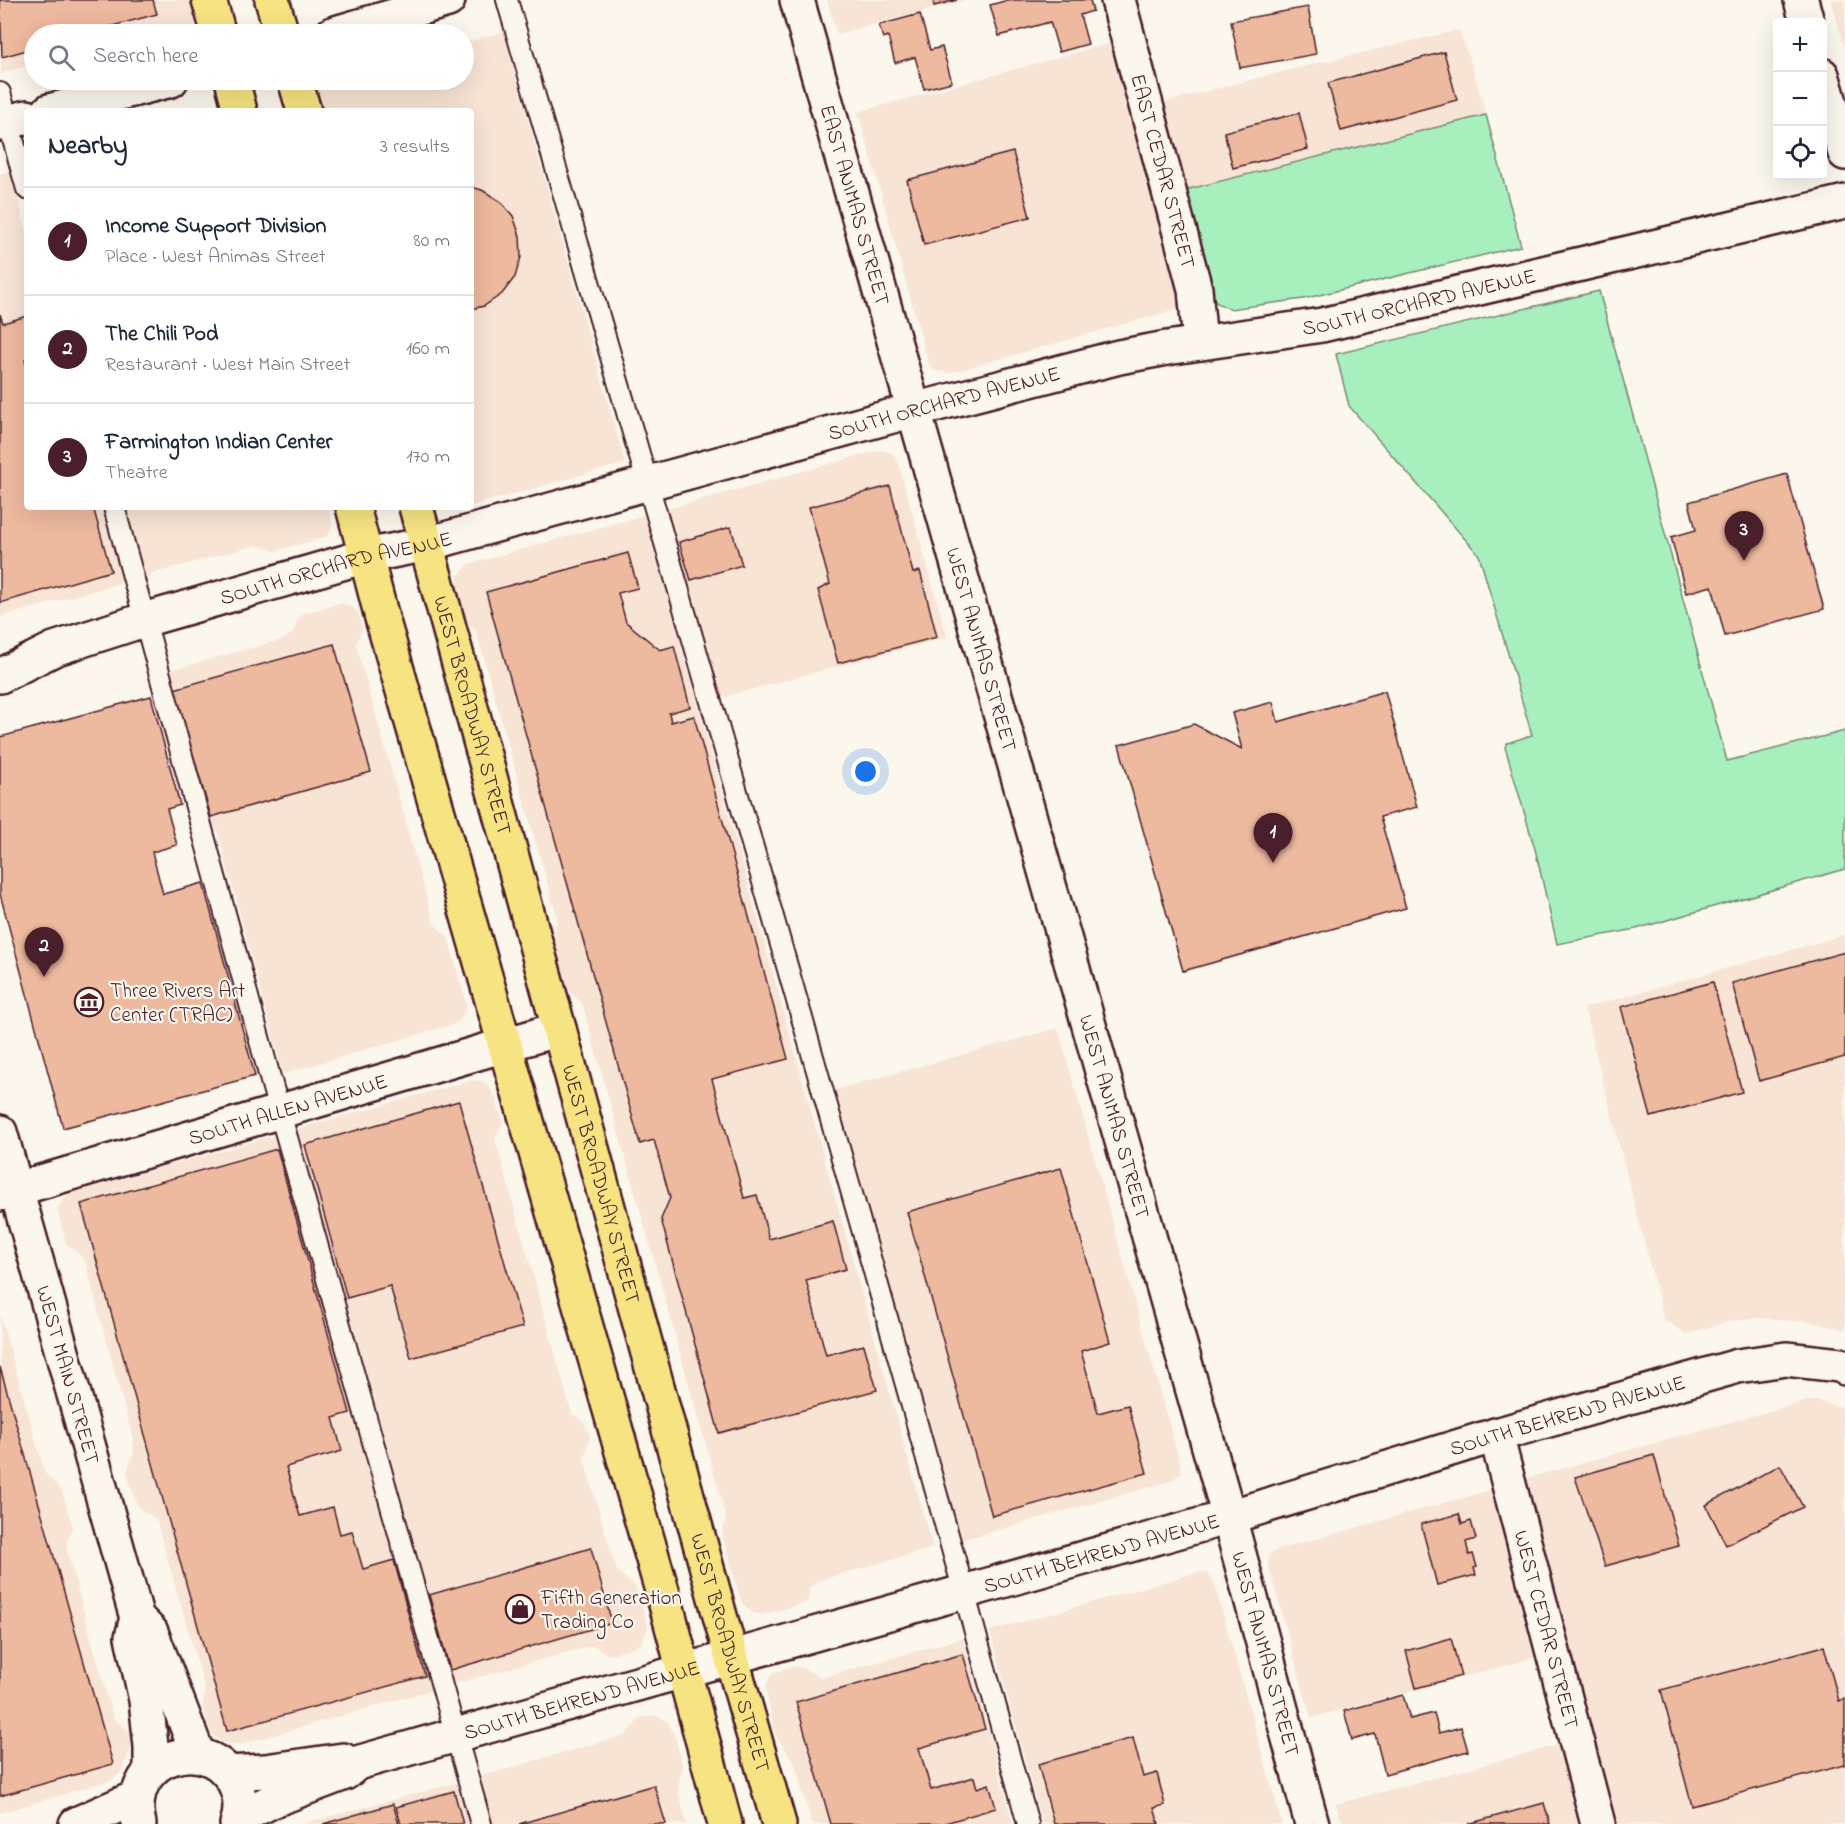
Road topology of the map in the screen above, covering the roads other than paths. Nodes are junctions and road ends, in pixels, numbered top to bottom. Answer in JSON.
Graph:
{"nodes":[{"id":1,"x":209,"y":0,"type":"edge"},
{"id":2,"x":272,"y":0,"type":"edge"},
{"id":3,"x":448,"y":0,"type":"edge"},
{"id":4,"x":507,"y":0,"type":"edge"},
{"id":5,"x":797,"y":0,"type":"edge"},
{"id":6,"x":1118,"y":0,"type":"edge"},
{"id":7,"x":1801,"y":0,"type":"edge"},
{"id":8,"x":1806,"y":18,"type":"edge"},
{"id":9,"x":216,"y":24,"type":"edge"},
{"id":10,"x":279,"y":24,"type":"edge"},
{"id":11,"x":366,"y":24,"type":"edge"},
{"id":12,"x":132,"y":90,"type":"edge"},
{"id":13,"x":235,"y":90,"type":"edge"},
{"id":14,"x":298,"y":90,"type":"edge"},
{"id":15,"x":1827,"y":92,"type":"edge"},
{"id":16,"x":61,"y":108,"type":"edge"},
{"id":17,"x":239,"y":108,"type":"edge"},
{"id":18,"x":303,"y":108,"type":"edge"},
{"id":19,"x":9,"y":114,"type":"edge"},
{"id":20,"x":1845,"y":153,"type":"edge"},
{"id":21,"x":24,"y":176,"type":"edge"},
{"id":22,"x":1845,"y":202,"type":"edge"},
{"id":23,"x":1200,"y":343,"type":"junction"},
{"id":24,"x":914,"y":410,"type":"junction"},
{"id":25,"x":648,"y":484,"type":"junction"},
{"id":26,"x":115,"y":510,"type":"edge"},
{"id":27,"x":354,"y":510,"type":"edge"},
{"id":28,"x":417,"y":510,"type":"edge"},
{"id":29,"x":426,"y":544,"type":"junction"},
{"id":30,"x":366,"y":555,"type":"junction"},
{"id":31,"x":144,"y":620,"type":"junction"},
{"id":32,"x":54,"y":649,"type":"junction"},
{"id":33,"x":0,"y":652,"type":"edge"},
{"id":34,"x":0,"y":676,"type":"edge"},
{"id":35,"x":559,"y":1029,"type":"junction"},
{"id":36,"x":505,"y":1046,"type":"junction"},
{"id":37,"x":280,"y":1111,"type":"junction"},
{"id":38,"x":0,"y":1132,"type":"edge"},
{"id":39,"x":8,"y":1191,"type":"edge"},
{"id":40,"x":1845,"y":1368,"type":"edge"},
{"id":41,"x":1496,"y":1436,"type":"junction"},
{"id":42,"x":1229,"y":1517,"type":"junction"},
{"id":43,"x":964,"y":1592,"type":"junction"},
{"id":44,"x":137,"y":1618,"type":"junction"},
{"id":45,"x":731,"y":1656,"type":"junction"},
{"id":46,"x":682,"y":1671,"type":"junction"},
{"id":47,"x":456,"y":1735,"type":"junction"},
{"id":48,"x":198,"y":1755,"type":"junction"},
{"id":49,"x":357,"y":1763,"type":"junction"},
{"id":50,"x":228,"y":1773,"type":"junction"},
{"id":51,"x":142,"y":1797,"type":"edge"},
{"id":52,"x":239,"y":1820,"type":"edge"},
{"id":53,"x":76,"y":1824,"type":"edge"},
{"id":54,"x":481,"y":1824,"type":"edge"},
{"id":55,"x":725,"y":1824,"type":"edge"},
{"id":56,"x":779,"y":1824,"type":"edge"},
{"id":57,"x":1028,"y":1824,"type":"edge"},
{"id":58,"x":1312,"y":1824,"type":"edge"},
{"id":59,"x":1598,"y":1824,"type":"edge"}],
"edges":[{"from":1,"to":9,"type":"main road"},
{"from":2,"to":10,"type":"main road"},
{"from":3,"to":11,"type":"street"},
{"from":4,"to":25,"type":"lane"},
{"from":5,"to":24,"type":"street","name":"EAST ANIMAS STREET"},
{"from":6,"to":23,"type":"street","name":"EAST CEDAR STREET"},
{"from":7,"to":8,"type":"street"},
{"from":12,"to":16,"type":"street"},
{"from":13,"to":17,"type":"main road"},
{"from":14,"to":18,"type":"main road"},
{"from":15,"to":20,"type":"street"},
{"from":19,"to":21,"type":"lane"},
{"from":22,"to":23,"type":"street","name":"SOUTH ORCHARD AVENUE"},
{"from":23,"to":24,"type":"street","name":"SOUTH ORCHARD AVENUE"},
{"from":24,"to":25,"type":"street","name":"SOUTH ORCHARD AVENUE"},
{"from":24,"to":42,"type":"street","name":"WEST ANIMAS STREET"},
{"from":25,"to":29,"type":"street","name":"SOUTH ORCHARD AVENUE"},
{"from":25,"to":43,"type":"lane"},
{"from":26,"to":31,"type":"lane"},
{"from":27,"to":30,"type":"main road"},
{"from":28,"to":29,"type":"main road","name":"WEST BROADWAY STREET"},
{"from":29,"to":30,"type":"street","name":"SOUTH ORCHARD AVENUE"},
{"from":29,"to":35,"type":"main road","name":"WEST BROADWAY STREET"},
{"from":30,"to":31,"type":"street","name":"SOUTH ORCHARD AVENUE"},
{"from":30,"to":36,"type":"main road"},
{"from":31,"to":32,"type":"street","name":"SOUTH ORCHARD AVENUE"},
{"from":31,"to":37,"type":"lane"},
{"from":32,"to":33,"type":"street","name":"SOUTH ORCHARD AVENUE"},
{"from":32,"to":34,"type":"street","name":"SOUTH ORCHARD AVENUE"},
{"from":35,"to":36,"type":"street","name":"SOUTH ALLEN AVENUE"},
{"from":35,"to":45,"type":"main road","name":"WEST BROADWAY STREET"},
{"from":36,"to":37,"type":"street","name":"SOUTH ALLEN AVENUE"},
{"from":36,"to":46,"type":"main road"},
{"from":37,"to":39,"type":"street","name":"SOUTH ALLEN AVENUE"},
{"from":37,"to":47,"type":"lane"},
{"from":38,"to":39,"type":"street","name":"WEST MAIN STREET"},
{"from":39,"to":44,"type":"street","name":"WEST MAIN STREET"},
{"from":40,"to":41,"type":"street","name":"SOUTH BEHREND AVENUE"},
{"from":41,"to":42,"type":"street","name":"SOUTH BEHREND AVENUE"},
{"from":41,"to":59,"type":"street","name":"WEST CEDAR STREET"},
{"from":42,"to":43,"type":"street","name":"SOUTH BEHREND AVENUE"},
{"from":42,"to":58,"type":"street","name":"WEST ANIMAS STREET"},
{"from":43,"to":45,"type":"street","name":"SOUTH BEHREND AVENUE"},
{"from":43,"to":57,"type":"lane"},
{"from":44,"to":48,"type":"street","name":"WEST MAIN STREET"},
{"from":44,"to":51,"type":"street","name":"WEST MAIN STREET"},
{"from":45,"to":46,"type":"street","name":"SOUTH BEHREND AVENUE"},
{"from":45,"to":56,"type":"main road","name":"WEST BROADWAY STREET"},
{"from":46,"to":47,"type":"street","name":"SOUTH BEHREND AVENUE"},
{"from":46,"to":55,"type":"main road"},
{"from":47,"to":49,"type":"street","name":"SOUTH BEHREND AVENUE"},
{"from":47,"to":54,"type":"lane"},
{"from":48,"to":50,"type":"street"},
{"from":48,"to":51,"type":"street"},
{"from":49,"to":50,"type":"street","name":"SOUTH BEHREND AVENUE"},
{"from":49,"to":52,"type":"street","name":"SOUTH BEHREND AVENUE"},
{"from":50,"to":52,"type":"street"},
{"from":51,"to":53,"type":"street"}]}
